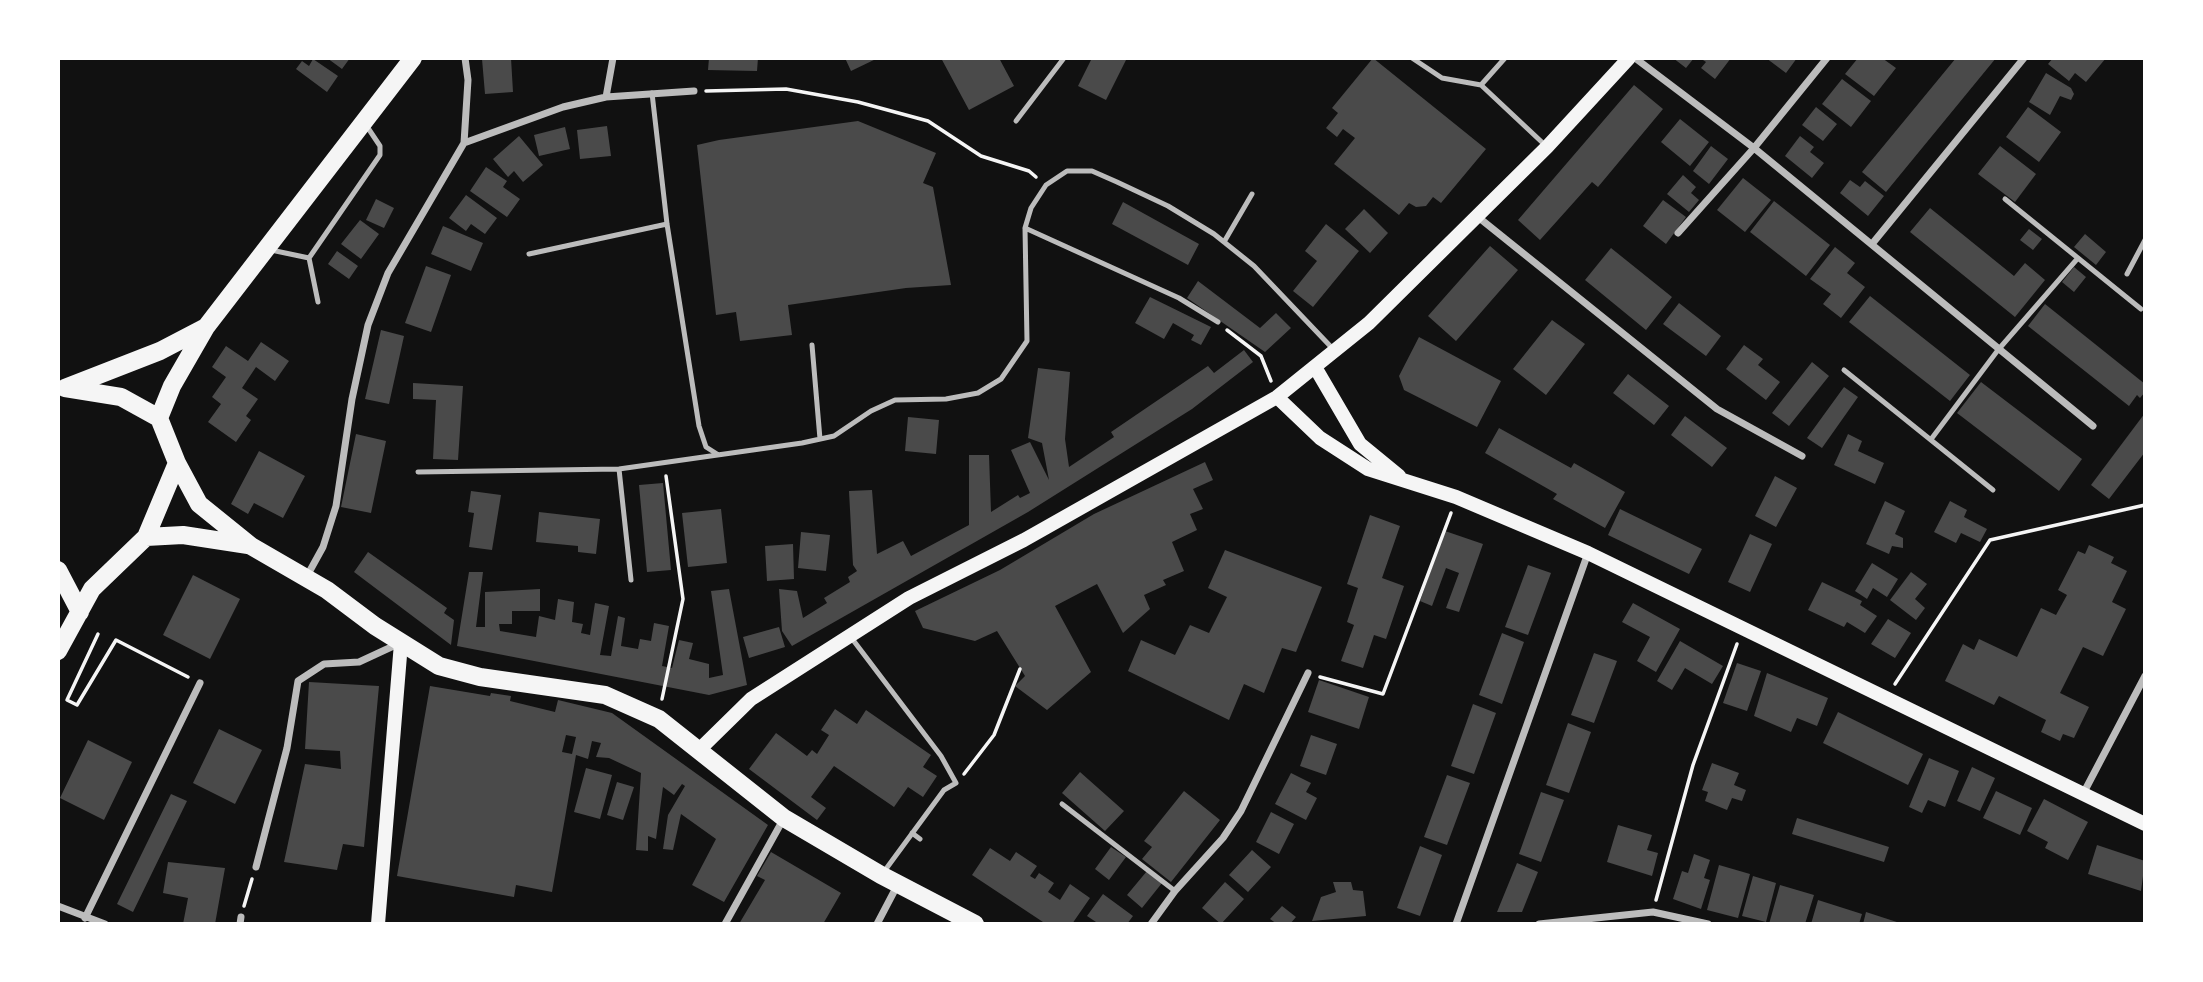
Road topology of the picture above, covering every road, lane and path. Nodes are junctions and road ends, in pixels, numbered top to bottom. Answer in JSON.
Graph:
{"nodes":[{"id":1,"x":414,"y":58,"type":"edge"},
{"id":2,"x":464,"y":58,"type":"edge"},
{"id":3,"x":613,"y":58,"type":"edge"},
{"id":4,"x":1064,"y":58,"type":"edge"},
{"id":5,"x":1412,"y":58,"type":"edge"},
{"id":6,"x":1505,"y":58,"type":"edge"},
{"id":7,"x":1629,"y":58,"type":"edge"},
{"id":8,"x":1635,"y":58,"type":"edge"},
{"id":9,"x":1827,"y":58,"type":"edge"},
{"id":10,"x":2024,"y":58,"type":"edge"},
{"id":11,"x":1481,"y":85,"type":"junction"},
{"id":12,"x":694,"y":91,"type":"joint"},
{"id":13,"x":652,"y":93,"type":"junction"},
{"id":14,"x":606,"y":97,"type":"junction"},
{"id":15,"x":1016,"y":121,"type":"dead end"},
{"id":16,"x":364,"y":122,"type":"junction"},
{"id":17,"x":464,"y":143,"type":"junction"},
{"id":18,"x":1547,"y":147,"type":"junction"},
{"id":19,"x":1754,"y":148,"type":"junction"},
{"id":20,"x":1046,"y":185,"type":"junction"},
{"id":21,"x":1252,"y":194,"type":"dead end"},
{"id":22,"x":2005,"y":199,"type":"dead end"},
{"id":23,"x":1478,"y":217,"type":"junction"},
{"id":24,"x":667,"y":223,"type":"junction"},
{"id":25,"x":1025,"y":228,"type":"junction"},
{"id":26,"x":1678,"y":233,"type":"dead end"},
{"id":27,"x":2145,"y":240,"type":"edge"},
{"id":28,"x":1224,"y":242,"type":"junction"},
{"id":29,"x":1872,"y":244,"type":"junction"},
{"id":30,"x":267,"y":249,"type":"junction"},
{"id":31,"x":528,"y":254,"type":"dead end"},
{"id":32,"x":309,"y":258,"type":"junction"},
{"id":33,"x":2078,"y":258,"type":"junction"},
{"id":34,"x":2127,"y":274,"type":"dead end"},
{"id":35,"x":318,"y":302,"type":"dead end"},
{"id":36,"x":2141,"y":309,"type":"dead end"},
{"id":37,"x":1218,"y":322,"type":"joint"},
{"id":38,"x":206,"y":327,"type":"junction"},
{"id":39,"x":812,"y":345,"type":"dead end"},
{"id":40,"x":1334,"y":350,"type":"junction"},
{"id":41,"x":1998,"y":350,"type":"junction"},
{"id":42,"x":1315,"y":367,"type":"junction"},
{"id":43,"x":1843,"y":370,"type":"dead end"},
{"id":44,"x":61,"y":389,"type":"edge"},
{"id":45,"x":1277,"y":397,"type":"junction"},
{"id":46,"x":159,"y":418,"type":"junction"},
{"id":47,"x":2093,"y":426,"type":"dead end"},
{"id":48,"x":1932,"y":438,"type":"junction"},
{"id":49,"x":820,"y":439,"type":"junction"},
{"id":50,"x":718,"y":454,"type":"junction"},
{"id":51,"x":1802,"y":456,"type":"dead end"},
{"id":52,"x":664,"y":462,"type":"junction"},
{"id":53,"x":177,"y":463,"type":"junction"},
{"id":54,"x":619,"y":469,"type":"junction"},
{"id":55,"x":418,"y":472,"type":"dead end"},
{"id":56,"x":1402,"y":479,"type":"junction"},
{"id":57,"x":1993,"y":490,"type":"dead end"},
{"id":58,"x":1456,"y":498,"type":"junction"},
{"id":59,"x":2145,"y":505,"type":"edge"},
{"id":60,"x":146,"y":537,"type":"junction"},
{"id":61,"x":251,"y":546,"type":"junction"},
{"id":62,"x":1588,"y":553,"type":"junction"},
{"id":63,"x":58,"y":570,"type":"edge"},
{"id":64,"x":306,"y":576,"type":"junction"},
{"id":65,"x":631,"y":580,"type":"dead end"},
{"id":66,"x":80,"y":612,"type":"junction"},
{"id":67,"x":1744,"y":627,"type":"junction"},
{"id":68,"x":98,"y":634,"type":"dead end"},
{"id":69,"x":849,"y":635,"type":"junction"},
{"id":70,"x":401,"y":643,"type":"junction"},
{"id":71,"x":58,"y":651,"type":"edge"},
{"id":72,"x":1020,"y":669,"type":"dead end"},
{"id":73,"x":1308,"y":673,"type":"joint"},
{"id":74,"x":2145,"y":676,"type":"edge"},
{"id":75,"x":200,"y":683,"type":"joint"},
{"id":76,"x":1886,"y":697,"type":"junction"},
{"id":77,"x":659,"y":719,"type":"junction"},
{"id":78,"x":699,"y":750,"type":"junction"},
{"id":79,"x":956,"y":783,"type":"junction"},
{"id":80,"x":2083,"y":794,"type":"junction"},
{"id":81,"x":1062,"y":804,"type":"dead end"},
{"id":82,"x":784,"y":818,"type":"junction"},
{"id":83,"x":2145,"y":824,"type":"edge"},
{"id":84,"x":912,"y":833,"type":"junction"},
{"id":85,"x":920,"y":839,"type":"dead end"},
{"id":86,"x":256,"y":867,"type":"joint"},
{"id":87,"x":881,"y":875,"type":"junction"},
{"id":88,"x":898,"y":884,"type":"junction"},
{"id":89,"x":1175,"y":891,"type":"junction"},
{"id":90,"x":58,"y":906,"type":"edge"},
{"id":91,"x":1653,"y":912,"type":"junction"},
{"id":92,"x":85,"y":918,"type":"junction"},
{"id":93,"x":240,"y":921,"type":"edge"},
{"id":94,"x":105,"y":924,"type":"edge"},
{"id":95,"x":378,"y":924,"type":"edge"},
{"id":96,"x":725,"y":924,"type":"edge"},
{"id":97,"x":877,"y":924,"type":"edge"},
{"id":98,"x":975,"y":924,"type":"edge"},
{"id":99,"x":1151,"y":924,"type":"edge"},
{"id":100,"x":1456,"y":924,"type":"edge"},
{"id":101,"x":1539,"y":924,"type":"edge"},
{"id":102,"x":1709,"y":924,"type":"edge"}],
"edges":[{"from":1,"to":16,"type":"main road"},
{"from":2,"to":17,"type":"street"},
{"from":3,"to":14,"type":"street"},
{"from":4,"to":15,"type":"lane"},
{"from":5,"to":11,"type":"lane"},
{"from":6,"to":11,"type":"lane"},
{"from":7,"to":18,"type":"main road"},
{"from":8,"to":19,"type":"street"},
{"from":9,"to":19,"type":"street"},
{"from":10,"to":29,"type":"street"},
{"from":11,"to":18,"type":"lane"},
{"from":12,"to":13,"type":"street"},
{"from":12,"to":20,"type":"path"},
{"from":13,"to":14,"type":"street"},
{"from":13,"to":24,"type":"lane"},
{"from":14,"to":17,"type":"street"},
{"from":16,"to":30,"type":"main road"},
{"from":16,"to":32,"type":"lane"},
{"from":17,"to":64,"type":"street"},
{"from":18,"to":23,"type":"main road"},
{"from":19,"to":26,"type":"street"},
{"from":19,"to":29,"type":"street"},
{"from":20,"to":25,"type":"lane"},
{"from":20,"to":28,"type":"lane"},
{"from":21,"to":28,"type":"lane"},
{"from":22,"to":33,"type":"lane"},
{"from":23,"to":40,"type":"main road"},
{"from":23,"to":51,"type":"street"},
{"from":24,"to":31,"type":"lane"},
{"from":24,"to":50,"type":"lane"},
{"from":25,"to":37,"type":"lane"},
{"from":25,"to":49,"type":"lane"},
{"from":27,"to":34,"type":"lane"},
{"from":28,"to":40,"type":"lane"},
{"from":29,"to":41,"type":"street"},
{"from":30,"to":32,"type":"lane"},
{"from":30,"to":38,"type":"main road"},
{"from":32,"to":35,"type":"lane"},
{"from":33,"to":36,"type":"lane"},
{"from":33,"to":41,"type":"lane"},
{"from":37,"to":45,"type":"path"},
{"from":38,"to":44,"type":"main road"},
{"from":38,"to":46,"type":"main road"},
{"from":39,"to":49,"type":"lane"},
{"from":40,"to":42,"type":"main road"},
{"from":41,"to":47,"type":"street"},
{"from":41,"to":48,"type":"lane"},
{"from":42,"to":45,"type":"main road"},
{"from":42,"to":56,"type":"main road"},
{"from":43,"to":48,"type":"lane"},
{"from":44,"to":46,"type":"main road"},
{"from":45,"to":56,"type":"main road"},
{"from":45,"to":69,"type":"main road"},
{"from":46,"to":53,"type":"main road"},
{"from":48,"to":57,"type":"lane"},
{"from":49,"to":50,"type":"lane"},
{"from":50,"to":52,"type":"lane"},
{"from":52,"to":54,"type":"lane"},
{"from":52,"to":77,"type":"path"},
{"from":53,"to":60,"type":"main road"},
{"from":53,"to":61,"type":"main road"},
{"from":54,"to":55,"type":"lane"},
{"from":54,"to":65,"type":"lane"},
{"from":56,"to":58,"type":"main road"},
{"from":58,"to":62,"type":"main road"},
{"from":58,"to":73,"type":"path"},
{"from":59,"to":76,"type":"path"},
{"from":60,"to":61,"type":"main road"},
{"from":60,"to":66,"type":"main road"},
{"from":61,"to":64,"type":"main road"},
{"from":62,"to":67,"type":"main road"},
{"from":62,"to":100,"type":"street"},
{"from":63,"to":66,"type":"main road"},
{"from":64,"to":70,"type":"main road"},
{"from":66,"to":71,"type":"main road"},
{"from":67,"to":76,"type":"main road"},
{"from":67,"to":91,"type":"path"},
{"from":68,"to":75,"type":"path"},
{"from":69,"to":78,"type":"main road"},
{"from":69,"to":79,"type":"lane"},
{"from":70,"to":77,"type":"main road"},
{"from":70,"to":86,"type":"street"},
{"from":70,"to":95,"type":"main road"},
{"from":72,"to":79,"type":"path"},
{"from":73,"to":89,"type":"street"},
{"from":74,"to":80,"type":"street"},
{"from":75,"to":92,"type":"street"},
{"from":76,"to":80,"type":"main road"},
{"from":77,"to":78,"type":"main road"},
{"from":78,"to":82,"type":"main road"},
{"from":79,"to":84,"type":"lane"},
{"from":80,"to":83,"type":"main road"},
{"from":81,"to":89,"type":"lane"},
{"from":82,"to":87,"type":"main road"},
{"from":82,"to":96,"type":"street"},
{"from":84,"to":85,"type":"lane"},
{"from":84,"to":87,"type":"lane"},
{"from":86,"to":93,"type":"path"},
{"from":87,"to":88,"type":"main road"},
{"from":88,"to":97,"type":"street"},
{"from":88,"to":98,"type":"main road"},
{"from":89,"to":99,"type":"street"},
{"from":90,"to":92,"type":"street"},
{"from":91,"to":101,"type":"street"},
{"from":91,"to":102,"type":"street"},
{"from":92,"to":94,"type":"street"}]}
